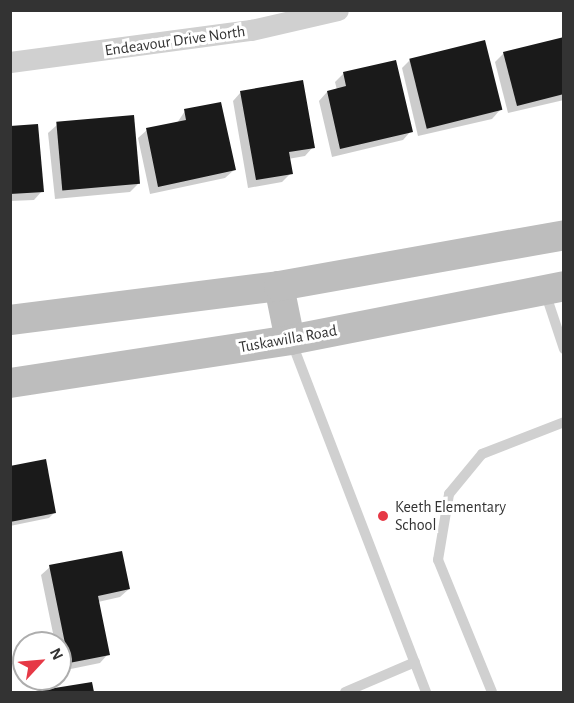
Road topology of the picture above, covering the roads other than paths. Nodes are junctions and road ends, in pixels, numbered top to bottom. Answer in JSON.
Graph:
{"nodes":[{"id":1,"x":338,"y":10,"type":"edge"},
{"id":2,"x":10,"y":62,"type":"edge"},
{"id":3,"x":564,"y":235,"type":"edge"},
{"id":4,"x":529,"y":243,"type":"junction"},
{"id":5,"x":279,"y":286,"type":"junction"},
{"id":6,"x":554,"y":288,"type":"edge"},
{"id":7,"x":10,"y":320,"type":"edge"},
{"id":8,"x":291,"y":340,"type":"junction"},
{"id":9,"x":564,"y":349,"type":"edge"},
{"id":10,"x":10,"y":383,"type":"edge"},
{"id":11,"x":564,"y":422,"type":"edge"},
{"id":12,"x":415,"y":662,"type":"junction"},
{"id":13,"x":345,"y":693,"type":"edge"},
{"id":14,"x":426,"y":693,"type":"edge"},
{"id":15,"x":492,"y":693,"type":"edge"}],
"edges":[{"from":1,"to":2,"type":"street","name":"Endeavour Drive North"},
{"from":3,"to":4,"type":"main road"},
{"from":4,"to":5,"type":"main road"},
{"from":4,"to":6,"type":"main road"},
{"from":5,"to":7,"type":"main road"},
{"from":5,"to":8,"type":"main road"},
{"from":6,"to":8,"type":"main road","name":"Tuskawilla Road"},
{"from":6,"to":9,"type":"lane"},
{"from":8,"to":10,"type":"main road","name":"Tuskawilla Road"},
{"from":8,"to":12,"type":"lane"},
{"from":11,"to":15,"type":"lane"},
{"from":12,"to":13,"type":"lane"},
{"from":12,"to":14,"type":"lane"}]}
